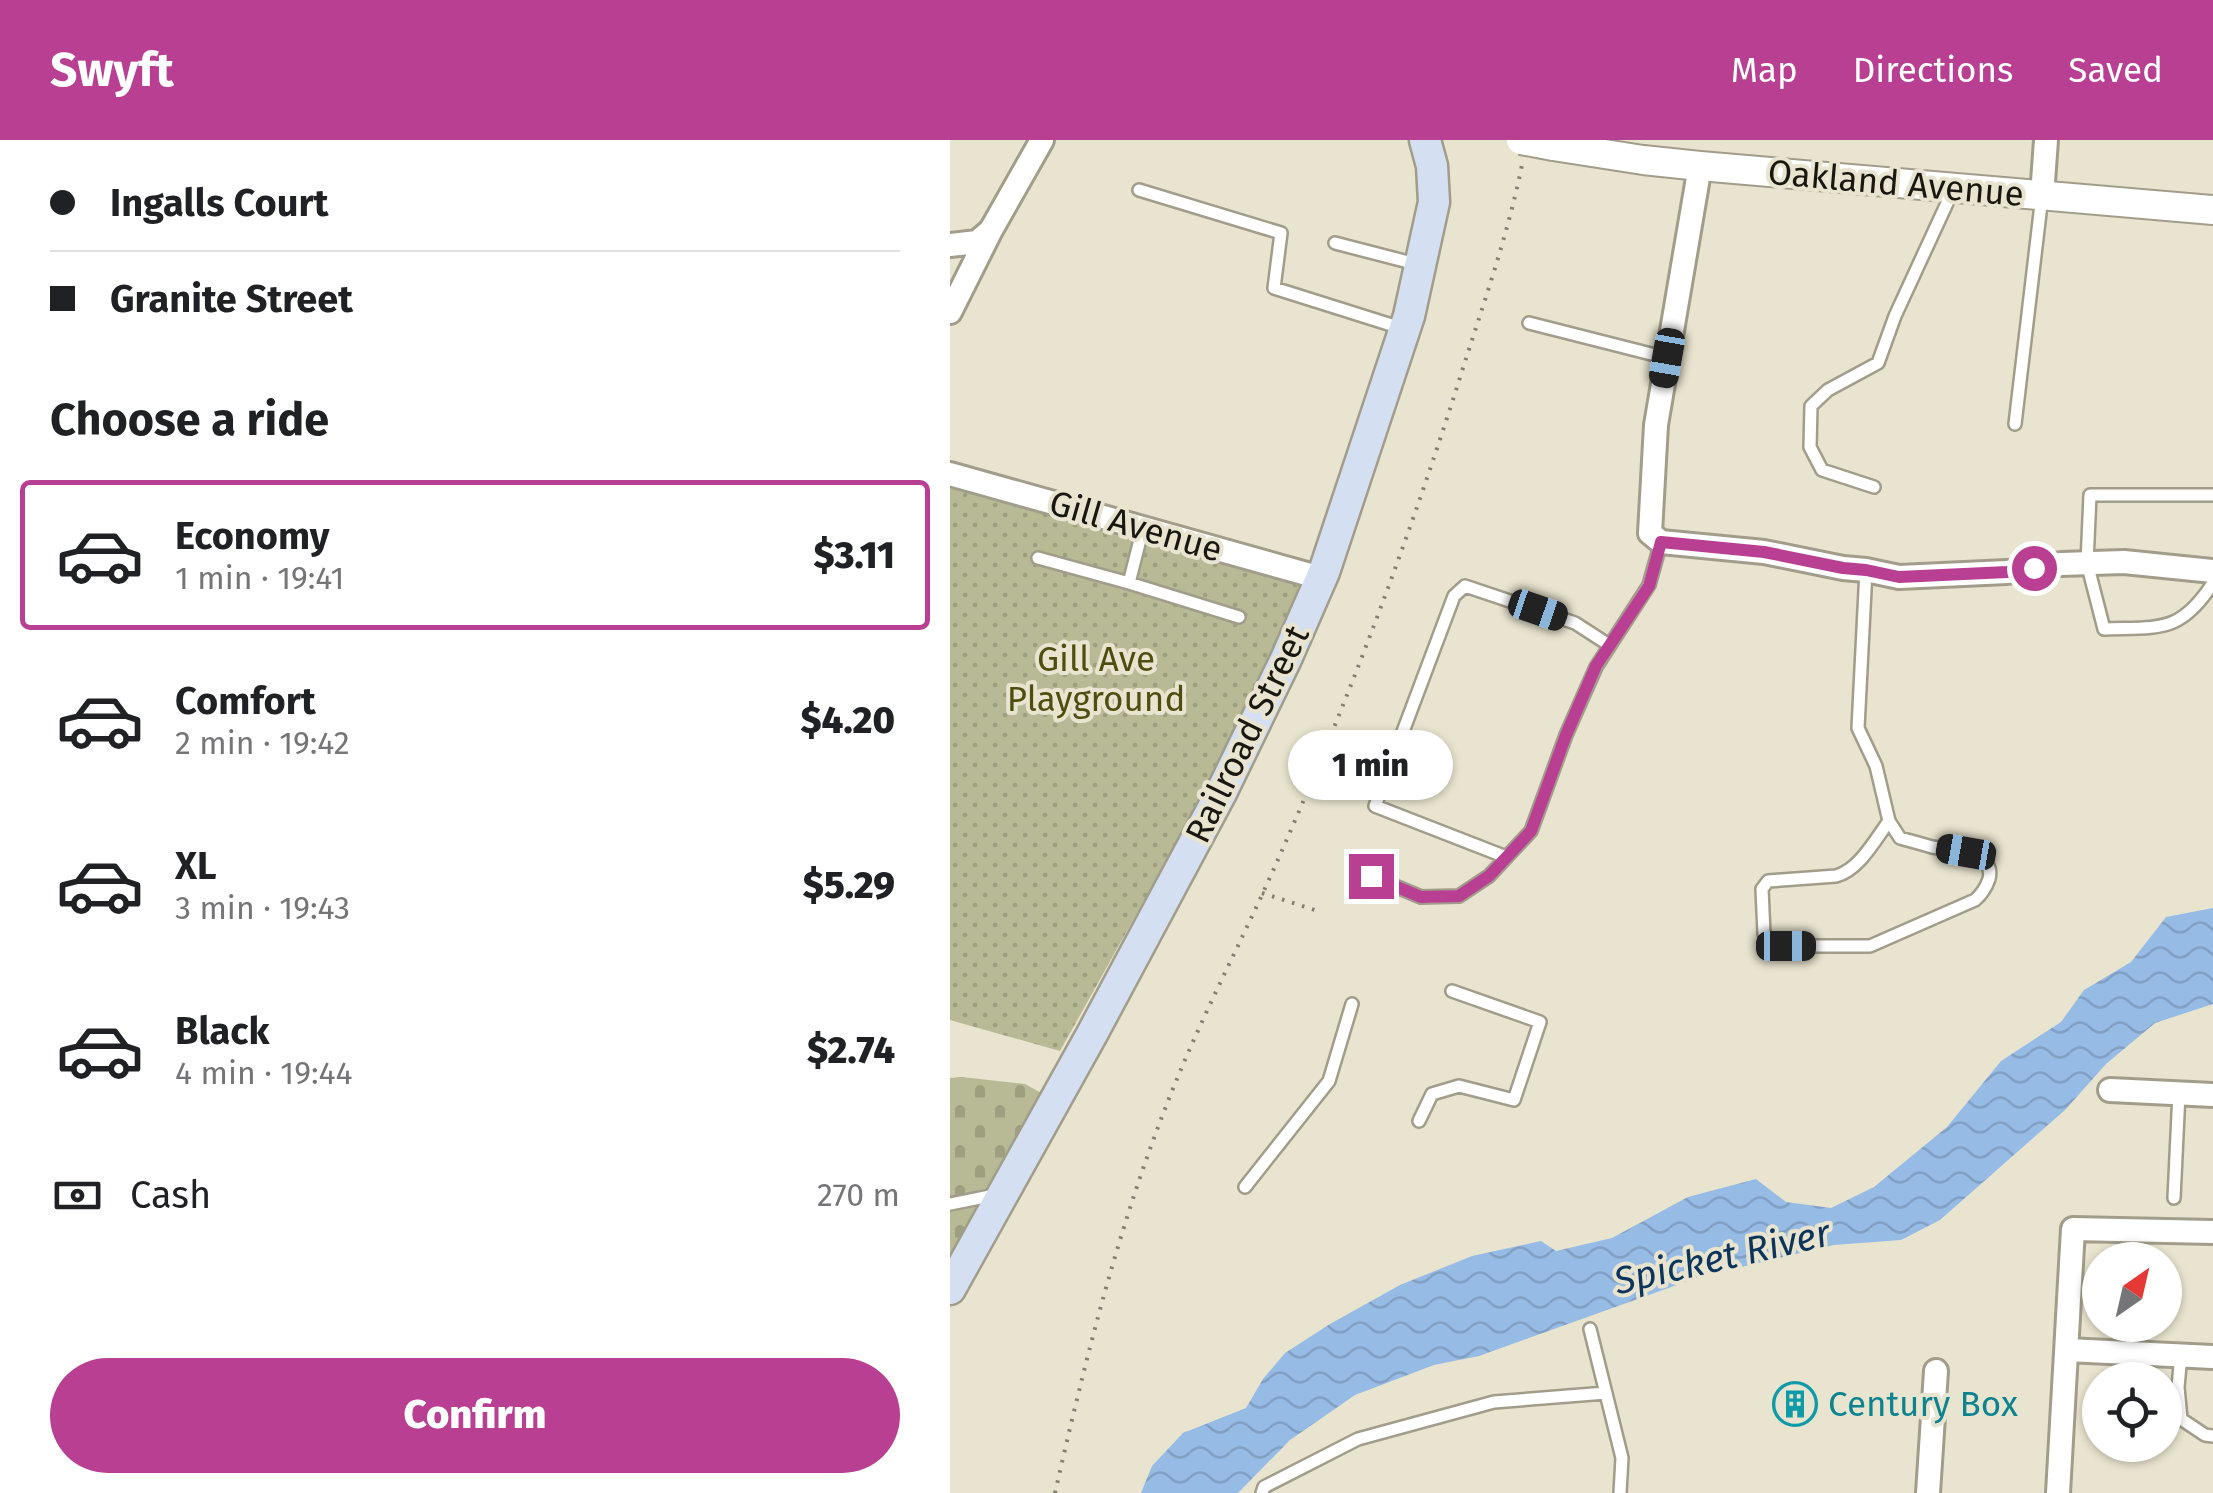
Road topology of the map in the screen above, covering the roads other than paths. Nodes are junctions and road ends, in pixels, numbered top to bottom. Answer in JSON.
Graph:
{"nodes":[{"id":1,"x":1042,"y":140,"type":"edge"},
{"id":2,"x":1426,"y":140,"type":"edge"},
{"id":3,"x":2046,"y":140,"type":"edge"},
{"id":4,"x":1610,"y":147,"type":"edge"},
{"id":5,"x":1522,"y":148,"type":"edge"},
{"id":6,"x":1700,"y":166,"type":"junction"},
{"id":7,"x":1954,"y":188,"type":"junction"},
{"id":8,"x":1139,"y":190,"type":"dead end"},
{"id":9,"x":2042,"y":196,"type":"junction"},
{"id":10,"x":2213,"y":210,"type":"edge"},
{"id":11,"x":990,"y":230,"type":"junction"},
{"id":12,"x":1335,"y":242,"type":"dead end"},
{"id":13,"x":950,"y":245,"type":"edge"},
{"id":14,"x":1420,"y":266,"type":"junction"},
{"id":15,"x":950,"y":312,"type":"edge"},
{"id":16,"x":1529,"y":323,"type":"dead end"},
{"id":17,"x":1405,"y":330,"type":"junction"},
{"id":18,"x":1667,"y":358,"type":"junction"},
{"id":19,"x":2015,"y":424,"type":"dead end"},
{"id":20,"x":950,"y":474,"type":"edge"},
{"id":21,"x":1874,"y":487,"type":"dead end"},
{"id":22,"x":2213,"y":495,"type":"edge"},
{"id":23,"x":1143,"y":528,"type":"junction"},
{"id":24,"x":1661,"y":542,"type":"junction"},
{"id":25,"x":1038,"y":558,"type":"dead end"},
{"id":26,"x":2087,"y":563,"type":"junction"},
{"id":27,"x":1866,"y":570,"type":"junction"},
{"id":28,"x":2213,"y":570,"type":"edge"},
{"id":29,"x":1321,"y":578,"type":"junction"},
{"id":30,"x":1128,"y":583,"type":"junction"},
{"id":31,"x":2213,"y":583,"type":"edge"},
{"id":32,"x":1239,"y":618,"type":"dead end"},
{"id":33,"x":1609,"y":646,"type":"junction"},
{"id":34,"x":1888,"y":821,"type":"junction"},
{"id":35,"x":1506,"y":858,"type":"junction"},
{"id":36,"x":1371,"y":876,"type":"dead end"},
{"id":37,"x":1452,"y":991,"type":"dead end"},
{"id":38,"x":1352,"y":1004,"type":"dead end"},
{"id":39,"x":2110,"y":1090,"type":"dead end"},
{"id":40,"x":2179,"y":1093,"type":"junction"},
{"id":41,"x":2213,"y":1094,"type":"edge"},
{"id":42,"x":1419,"y":1122,"type":"dead end"},
{"id":43,"x":1244,"y":1187,"type":"dead end"},
{"id":44,"x":1003,"y":1194,"type":"junction"},
{"id":45,"x":2174,"y":1198,"type":"dead end"},
{"id":46,"x":950,"y":1204,"type":"edge"},
{"id":47,"x":2213,"y":1232,"type":"edge"},
{"id":48,"x":950,"y":1289,"type":"edge"},
{"id":49,"x":1590,"y":1329,"type":"dead end"},
{"id":50,"x":2066,"y":1350,"type":"junction"},
{"id":51,"x":2181,"y":1356,"type":"junction"},
{"id":52,"x":2213,"y":1357,"type":"edge"},
{"id":53,"x":1936,"y":1371,"type":"dead end"},
{"id":54,"x":1606,"y":1393,"type":"junction"},
{"id":55,"x":2213,"y":1436,"type":"edge"},
{"id":56,"x":1262,"y":1493,"type":"edge"},
{"id":57,"x":1620,"y":1493,"type":"edge"},
{"id":58,"x":1928,"y":1493,"type":"edge"},
{"id":59,"x":2058,"y":1493,"type":"edge"}],
"edges":[{"from":1,"to":11,"type":"street"},
{"from":2,"to":14,"type":"main road","name":"Railroad Street"},
{"from":3,"to":9,"type":"street"},
{"from":4,"to":5,"type":"street","name":"Oakland Avenue","bridge":true},
{"from":4,"to":6,"type":"street","name":"Oakland Avenue"},
{"from":6,"to":7,"type":"street","name":"Oakland Avenue"},
{"from":6,"to":18,"type":"street"},
{"from":7,"to":9,"type":"street","name":"Oakland Avenue"},
{"from":7,"to":21,"type":"lane"},
{"from":8,"to":17,"type":"lane"},
{"from":9,"to":10,"type":"street","name":"Oakland Avenue"},
{"from":9,"to":19,"type":"lane"},
{"from":11,"to":13,"type":"street"},
{"from":11,"to":15,"type":"street"},
{"from":12,"to":14,"type":"lane"},
{"from":14,"to":17,"type":"main road","name":"Railroad Street"},
{"from":16,"to":18,"type":"lane"},
{"from":17,"to":29,"type":"main road","name":"Railroad Street"},
{"from":18,"to":24,"type":"street"},
{"from":20,"to":23,"type":"street","name":"Gill Avenue"},
{"from":22,"to":26,"type":"lane"},
{"from":23,"to":29,"type":"street","name":"Gill Avenue"},
{"from":23,"to":30,"type":"lane"},
{"from":24,"to":27,"type":"street"},
{"from":24,"to":33,"type":"lane"},
{"from":25,"to":30,"type":"lane"},
{"from":26,"to":27,"type":"street"},
{"from":26,"to":28,"type":"street"},
{"from":26,"to":31,"type":"lane"},
{"from":27,"to":34,"type":"lane"},
{"from":29,"to":44,"type":"main road","name":"Railroad Street"},
{"from":30,"to":32,"type":"lane"},
{"from":33,"to":35,"type":"lane"},
{"from":33,"to":35,"type":"lane"},
{"from":34,"to":34,"type":"lane"},
{"from":35,"to":36,"type":"lane"},
{"from":37,"to":42,"type":"lane"},
{"from":38,"to":43,"type":"lane"},
{"from":39,"to":40,"type":"street"},
{"from":40,"to":41,"type":"street"},
{"from":40,"to":45,"type":"lane"},
{"from":44,"to":46,"type":"lane"},
{"from":44,"to":48,"type":"main road","name":"Railroad Street"},
{"from":47,"to":50,"type":"street"},
{"from":49,"to":54,"type":"lane"},
{"from":50,"to":51,"type":"street"},
{"from":50,"to":59,"type":"street"},
{"from":51,"to":52,"type":"street"},
{"from":51,"to":55,"type":"lane"},
{"from":53,"to":58,"type":"street"},
{"from":54,"to":56,"type":"lane"},
{"from":54,"to":57,"type":"lane"}]}
